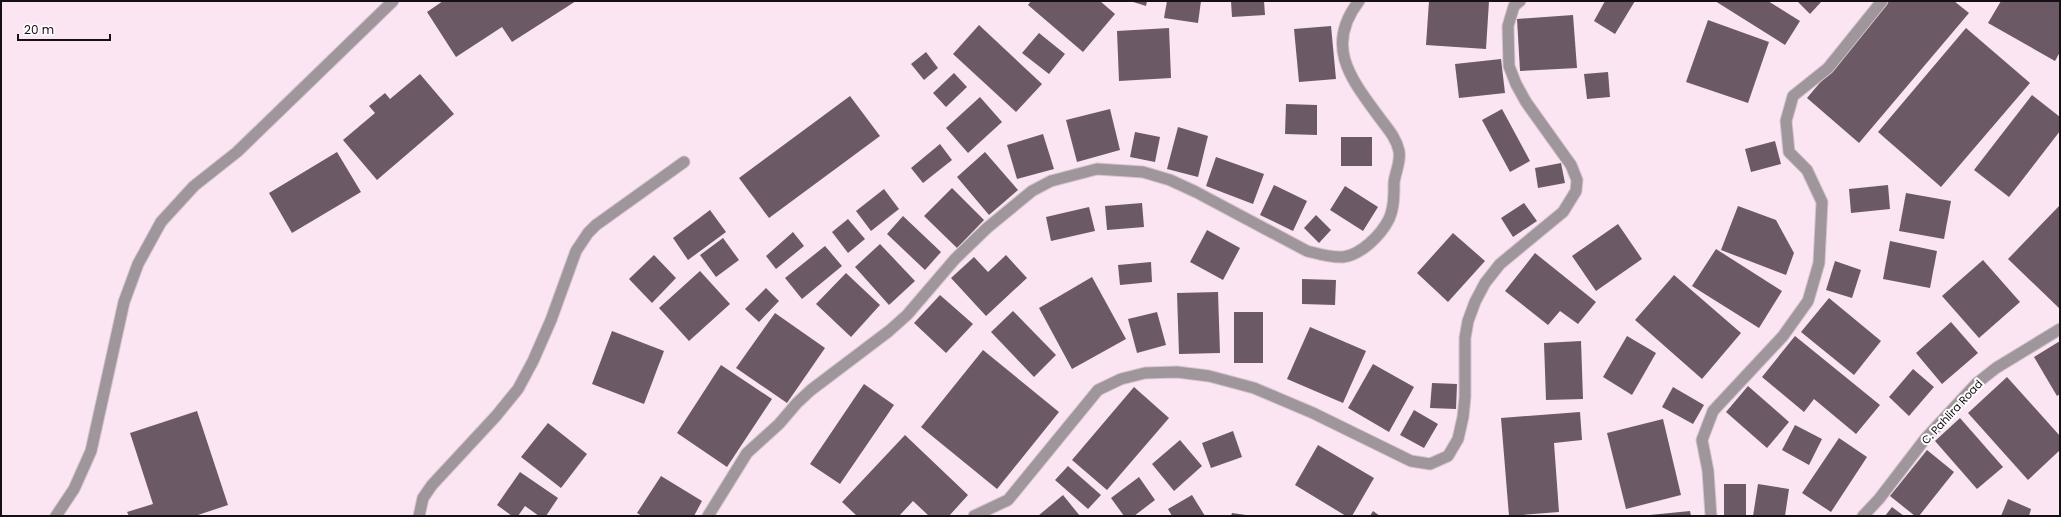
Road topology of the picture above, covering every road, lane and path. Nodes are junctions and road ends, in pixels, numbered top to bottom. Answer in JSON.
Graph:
{"nodes":[{"id":1,"x":393,"y":1,"type":"edge"},
{"id":2,"x":1359,"y":1,"type":"edge"},
{"id":3,"x":1520,"y":1,"type":"edge"},
{"id":4,"x":1882,"y":1,"type":"edge"},
{"id":5,"x":684,"y":162,"type":"dead end"},
{"id":6,"x":2060,"y":329,"type":"edge"},
{"id":7,"x":56,"y":516,"type":"edge"},
{"id":8,"x":419,"y":516,"type":"edge"},
{"id":9,"x":708,"y":516,"type":"edge"},
{"id":10,"x":974,"y":516,"type":"edge"},
{"id":11,"x":1711,"y":516,"type":"edge"},
{"id":12,"x":1863,"y":516,"type":"edge"}],
"edges":[{"from":1,"to":7,"type":"street"},
{"from":2,"to":9,"type":"street"},
{"from":3,"to":10,"type":"street"},
{"from":4,"to":11,"type":"street"},
{"from":5,"to":8,"type":"street"},
{"from":6,"to":12,"type":"street","name":"C. Pahlira Road"}]}
